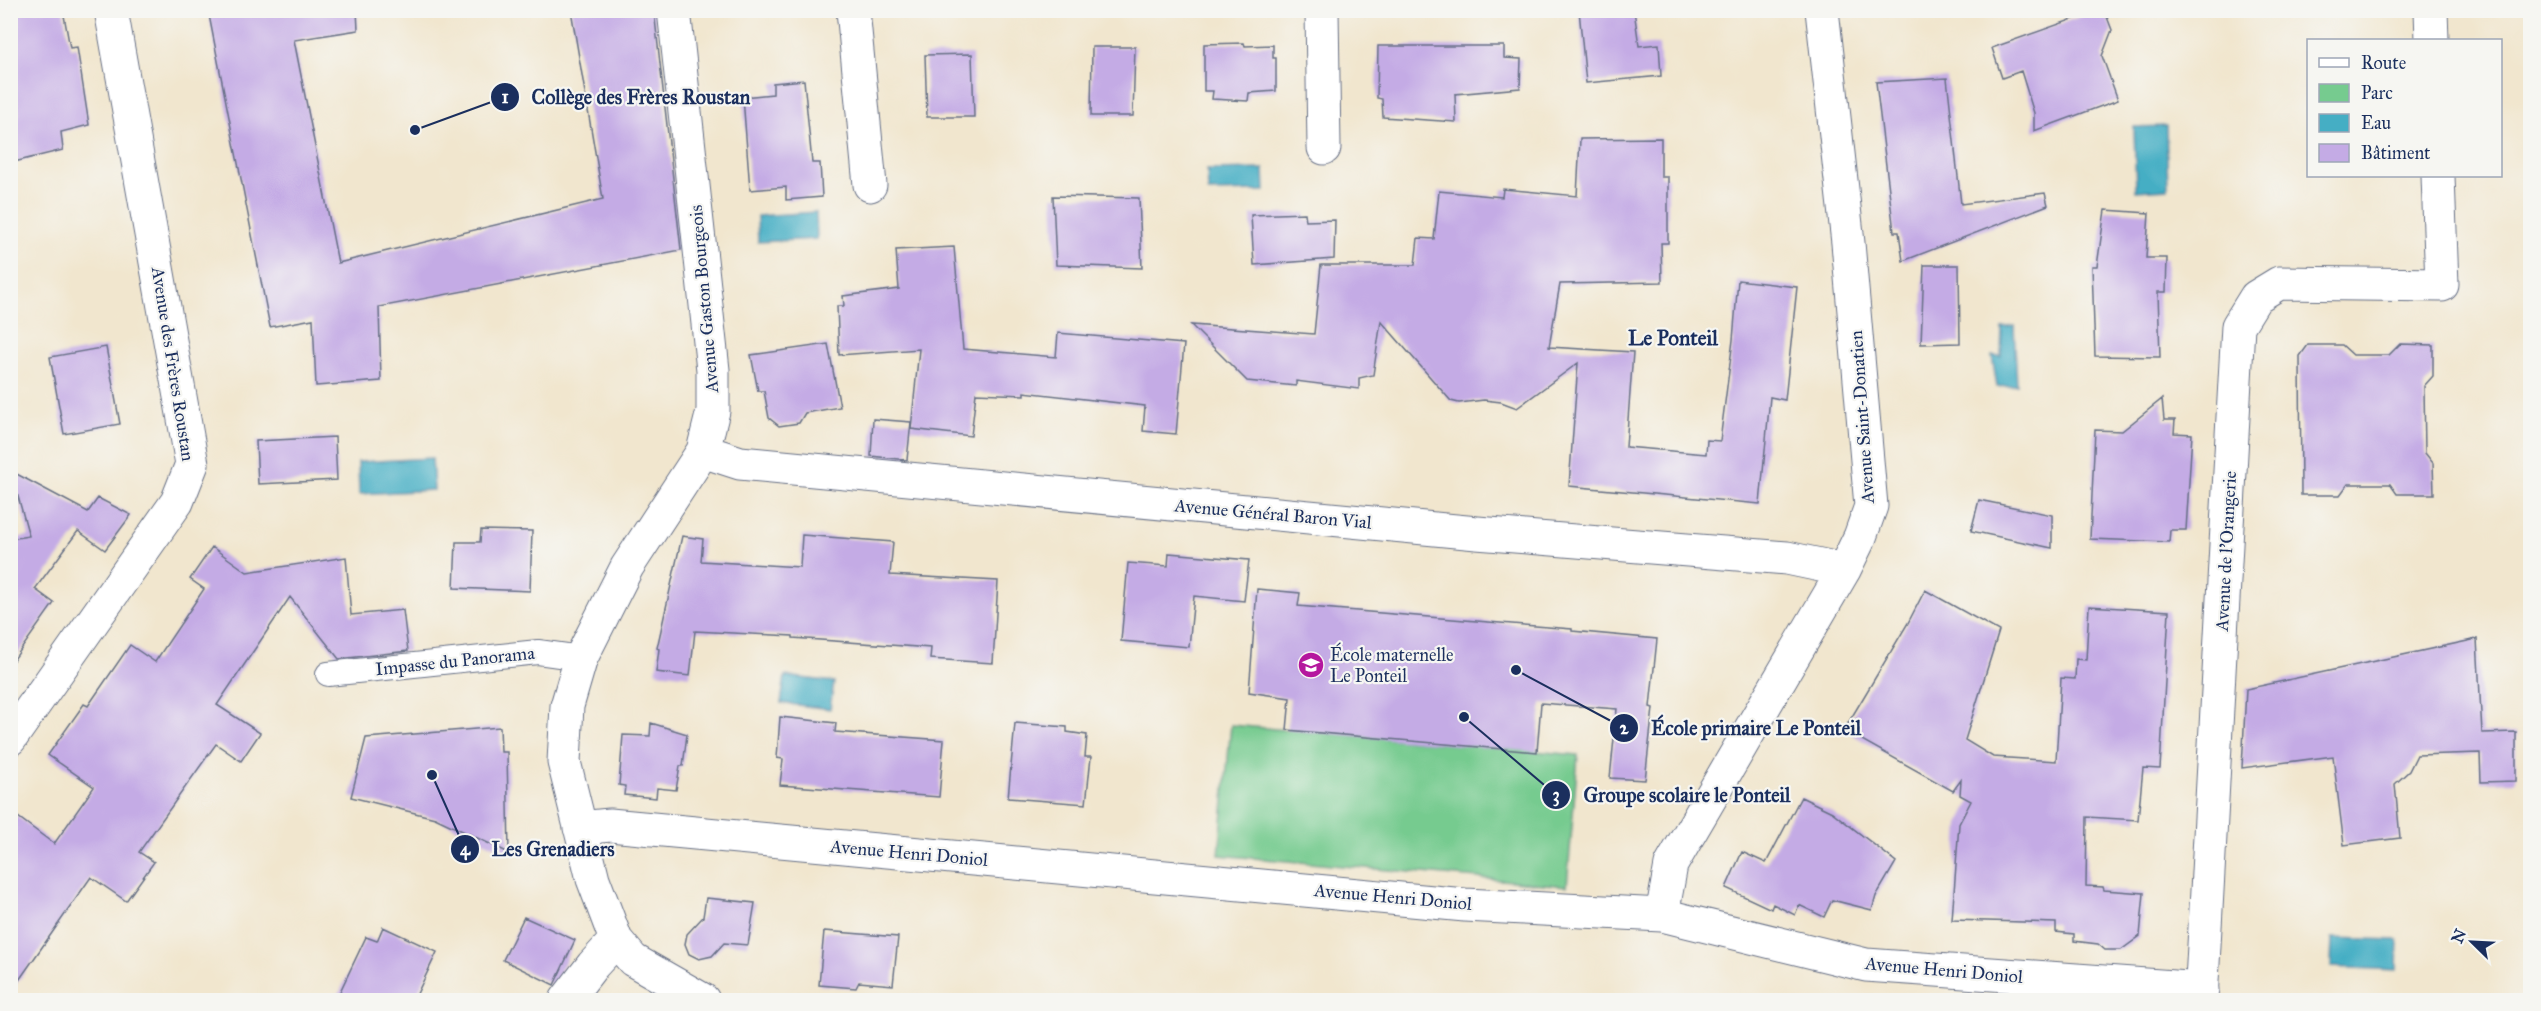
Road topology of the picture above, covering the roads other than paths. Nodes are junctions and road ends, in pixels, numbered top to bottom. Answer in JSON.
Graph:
{"nodes":[{"id":1,"x":111,"y":10,"type":"edge"},
{"id":2,"x":674,"y":10,"type":"edge"},
{"id":3,"x":853,"y":10,"type":"edge"},
{"id":4,"x":1323,"y":10,"type":"edge"},
{"id":5,"x":1822,"y":10,"type":"edge"},
{"id":6,"x":2431,"y":10,"type":"edge"},
{"id":7,"x":2432,"y":39,"type":"edge"},
{"id":8,"x":1324,"y":148,"type":"dead end"},
{"id":9,"x":2438,"y":177,"type":"edge"},
{"id":10,"x":870,"y":185,"type":"dead end"},
{"id":11,"x":703,"y":451,"type":"junction"},
{"id":12,"x":1844,"y":570,"type":"junction"},
{"id":13,"x":581,"y":658,"type":"junction"},
{"id":14,"x":328,"y":674,"type":"dead end"},
{"id":15,"x":10,"y":739,"type":"edge"},
{"id":16,"x":580,"y":828,"type":"junction"},
{"id":17,"x":1662,"y":915,"type":"junction"},
{"id":18,"x":616,"y":940,"type":"junction"},
{"id":19,"x":2202,"y":995,"type":"edge"},
{"id":20,"x":566,"y":1000,"type":"edge"},
{"id":21,"x":703,"y":1000,"type":"edge"}],
"edges":[{"from":1,"to":15,"type":"street","name":"Avenue des Frères Roustan"},
{"from":2,"to":11,"type":"street","name":"Avenue Gaston Bourgeois"},
{"from":3,"to":10,"type":"street"},
{"from":4,"to":8,"type":"street"},
{"from":5,"to":12,"type":"street","name":"Avenue Saint-Donatien"},
{"from":6,"to":7,"type":"street"},
{"from":9,"to":19,"type":"street","name":"Avenue de l'Orangerie"},
{"from":11,"to":12,"type":"street","name":"Avenue Général Baron Vial"},
{"from":11,"to":13,"type":"street","name":"Avenue Gaston Bourgeois"},
{"from":12,"to":17,"type":"street","name":"Avenue Saint-Donatien"},
{"from":13,"to":14,"type":"lane","name":"Impasse du Panorama"},
{"from":13,"to":16,"type":"street","name":"Avenue Gaston Bourgeois"},
{"from":16,"to":17,"type":"street","name":"Avenue Henri Doniol"},
{"from":16,"to":18,"type":"street","name":"Avenue Gaston Bourgeois"},
{"from":17,"to":19,"type":"street","name":"Avenue Henri Doniol"},
{"from":18,"to":20,"type":"street"},
{"from":18,"to":21,"type":"street","name":"Avenue Gaston Bourgeois"}]}
